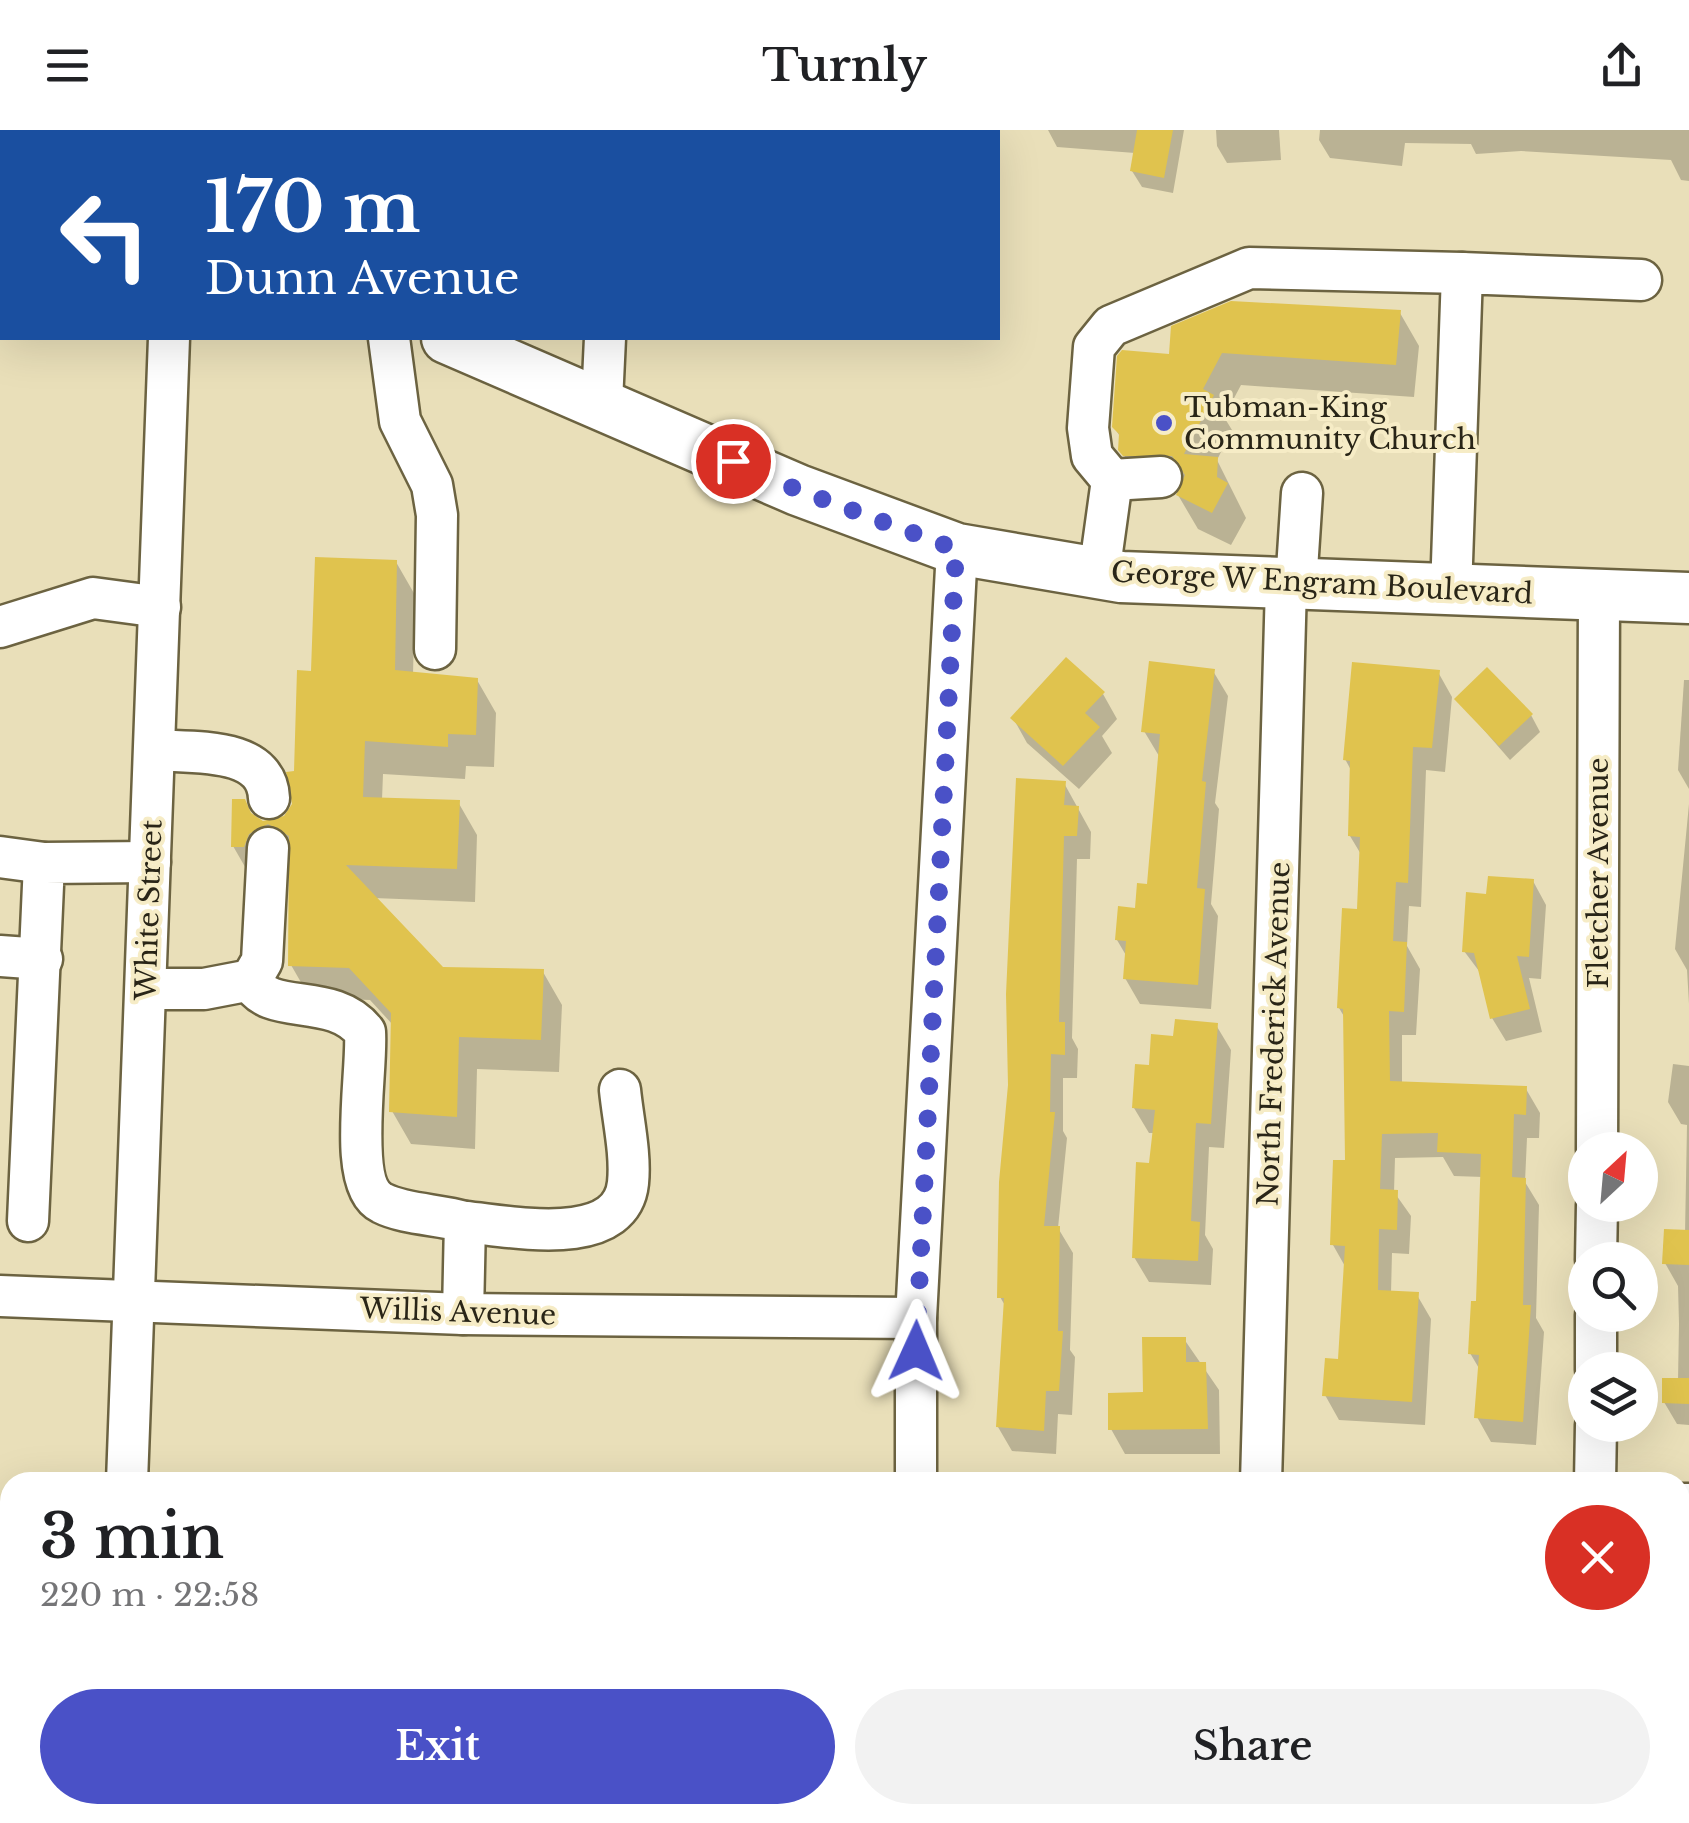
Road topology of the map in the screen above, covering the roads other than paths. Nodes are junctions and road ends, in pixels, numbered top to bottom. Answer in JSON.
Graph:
{"nodes":[{"id":1,"x":1462,"y":273,"type":"junction"},
{"id":2,"x":1642,"y":280,"type":"dead end"},
{"id":3,"x":169,"y":340,"type":"edge"},
{"id":4,"x":389,"y":340,"type":"edge"},
{"id":5,"x":452,"y":340,"type":"edge"},
{"id":6,"x":605,"y":340,"type":"edge"},
{"id":7,"x":602,"y":402,"type":"junction"},
{"id":8,"x":1161,"y":477,"type":"dead end"},
{"id":9,"x":1112,"y":480,"type":"junction"},
{"id":10,"x":1302,"y":493,"type":"dead end"},
{"id":11,"x":956,"y":549,"type":"junction"},
{"id":12,"x":1099,"y":574,"type":"junction"},
{"id":13,"x":1291,"y":585,"type":"junction"},
{"id":14,"x":1451,"y":591,"type":"junction"},
{"id":15,"x":1599,"y":596,"type":"junction"},
{"id":16,"x":1689,"y":598,"type":"edge"},
{"id":17,"x":160,"y":606,"type":"junction"},
{"id":18,"x":0,"y":627,"type":"edge"},
{"id":19,"x":435,"y":648,"type":"dead end"},
{"id":20,"x":154,"y":750,"type":"junction"},
{"id":21,"x":269,"y":798,"type":"dead end"},
{"id":22,"x":268,"y":848,"type":"dead end"},
{"id":23,"x":0,"y":858,"type":"edge"},
{"id":24,"x":150,"y":862,"type":"junction"},
{"id":25,"x":44,"y":863,"type":"junction"},
{"id":26,"x":0,"y":956,"type":"edge"},
{"id":27,"x":42,"y":959,"type":"junction"},
{"id":28,"x":252,"y":980,"type":"junction"},
{"id":29,"x":146,"y":989,"type":"junction"},
{"id":30,"x":620,"y":1090,"type":"dead end"},
{"id":31,"x":1597,"y":1132,"type":"edge"},
{"id":32,"x":28,"y":1221,"type":"dead end"},
{"id":33,"x":465,"y":1222,"type":"junction"},
{"id":34,"x":0,"y":1296,"type":"edge"},
{"id":35,"x":131,"y":1301,"type":"junction"},
{"id":36,"x":463,"y":1314,"type":"junction"},
{"id":37,"x":916,"y":1318,"type":"junction"},
{"id":38,"x":1596,"y":1442,"type":"edge"},
{"id":39,"x":127,"y":1472,"type":"edge"},
{"id":40,"x":916,"y":1472,"type":"edge"},
{"id":41,"x":1261,"y":1472,"type":"edge"},
{"id":42,"x":1595,"y":1472,"type":"edge"}],
"edges":[{"from":1,"to":2,"type":"street"},
{"from":1,"to":9,"type":"street"},
{"from":1,"to":14,"type":"street"},
{"from":3,"to":17,"type":"street","name":"White Street"},
{"from":4,"to":19,"type":"street"},
{"from":5,"to":7,"type":"main road","name":"George W Engram Boulevard"},
{"from":6,"to":7,"type":"street"},
{"from":7,"to":11,"type":"main road","name":"George W Engram Boulevard"},
{"from":8,"to":9,"type":"street"},
{"from":9,"to":12,"type":"street"},
{"from":10,"to":13,"type":"street","name":"North Frederick Avenue"},
{"from":11,"to":12,"type":"main road","name":"George W Engram Boulevard"},
{"from":11,"to":37,"type":"street"},
{"from":12,"to":13,"type":"main road","name":"George W Engram Boulevard"},
{"from":13,"to":14,"type":"main road","name":"George W Engram Boulevard"},
{"from":13,"to":41,"type":"street","name":"North Frederick Avenue"},
{"from":14,"to":15,"type":"main road","name":"George W Engram Boulevard"},
{"from":15,"to":16,"type":"main road","name":"George W Engram Boulevard"},
{"from":15,"to":31,"type":"street","name":"Fletcher Avenue"},
{"from":17,"to":18,"type":"street"},
{"from":17,"to":20,"type":"street","name":"White Street"},
{"from":20,"to":21,"type":"street"},
{"from":20,"to":24,"type":"street","name":"White Street"},
{"from":22,"to":28,"type":"street"},
{"from":23,"to":25,"type":"street"},
{"from":24,"to":25,"type":"street"},
{"from":24,"to":29,"type":"street","name":"White Street"},
{"from":25,"to":27,"type":"street"},
{"from":26,"to":27,"type":"street"},
{"from":27,"to":32,"type":"street"},
{"from":28,"to":29,"type":"street"},
{"from":28,"to":33,"type":"street"},
{"from":29,"to":35,"type":"street","name":"White Street"},
{"from":30,"to":33,"type":"street"},
{"from":33,"to":36,"type":"street"},
{"from":34,"to":35,"type":"street","name":"Willis Avenue"},
{"from":35,"to":36,"type":"street","name":"Willis Avenue"},
{"from":35,"to":39,"type":"street","name":"White Street"},
{"from":36,"to":37,"type":"street","name":"Willis Avenue"},
{"from":37,"to":40,"type":"street"},
{"from":38,"to":42,"type":"street"}]}
